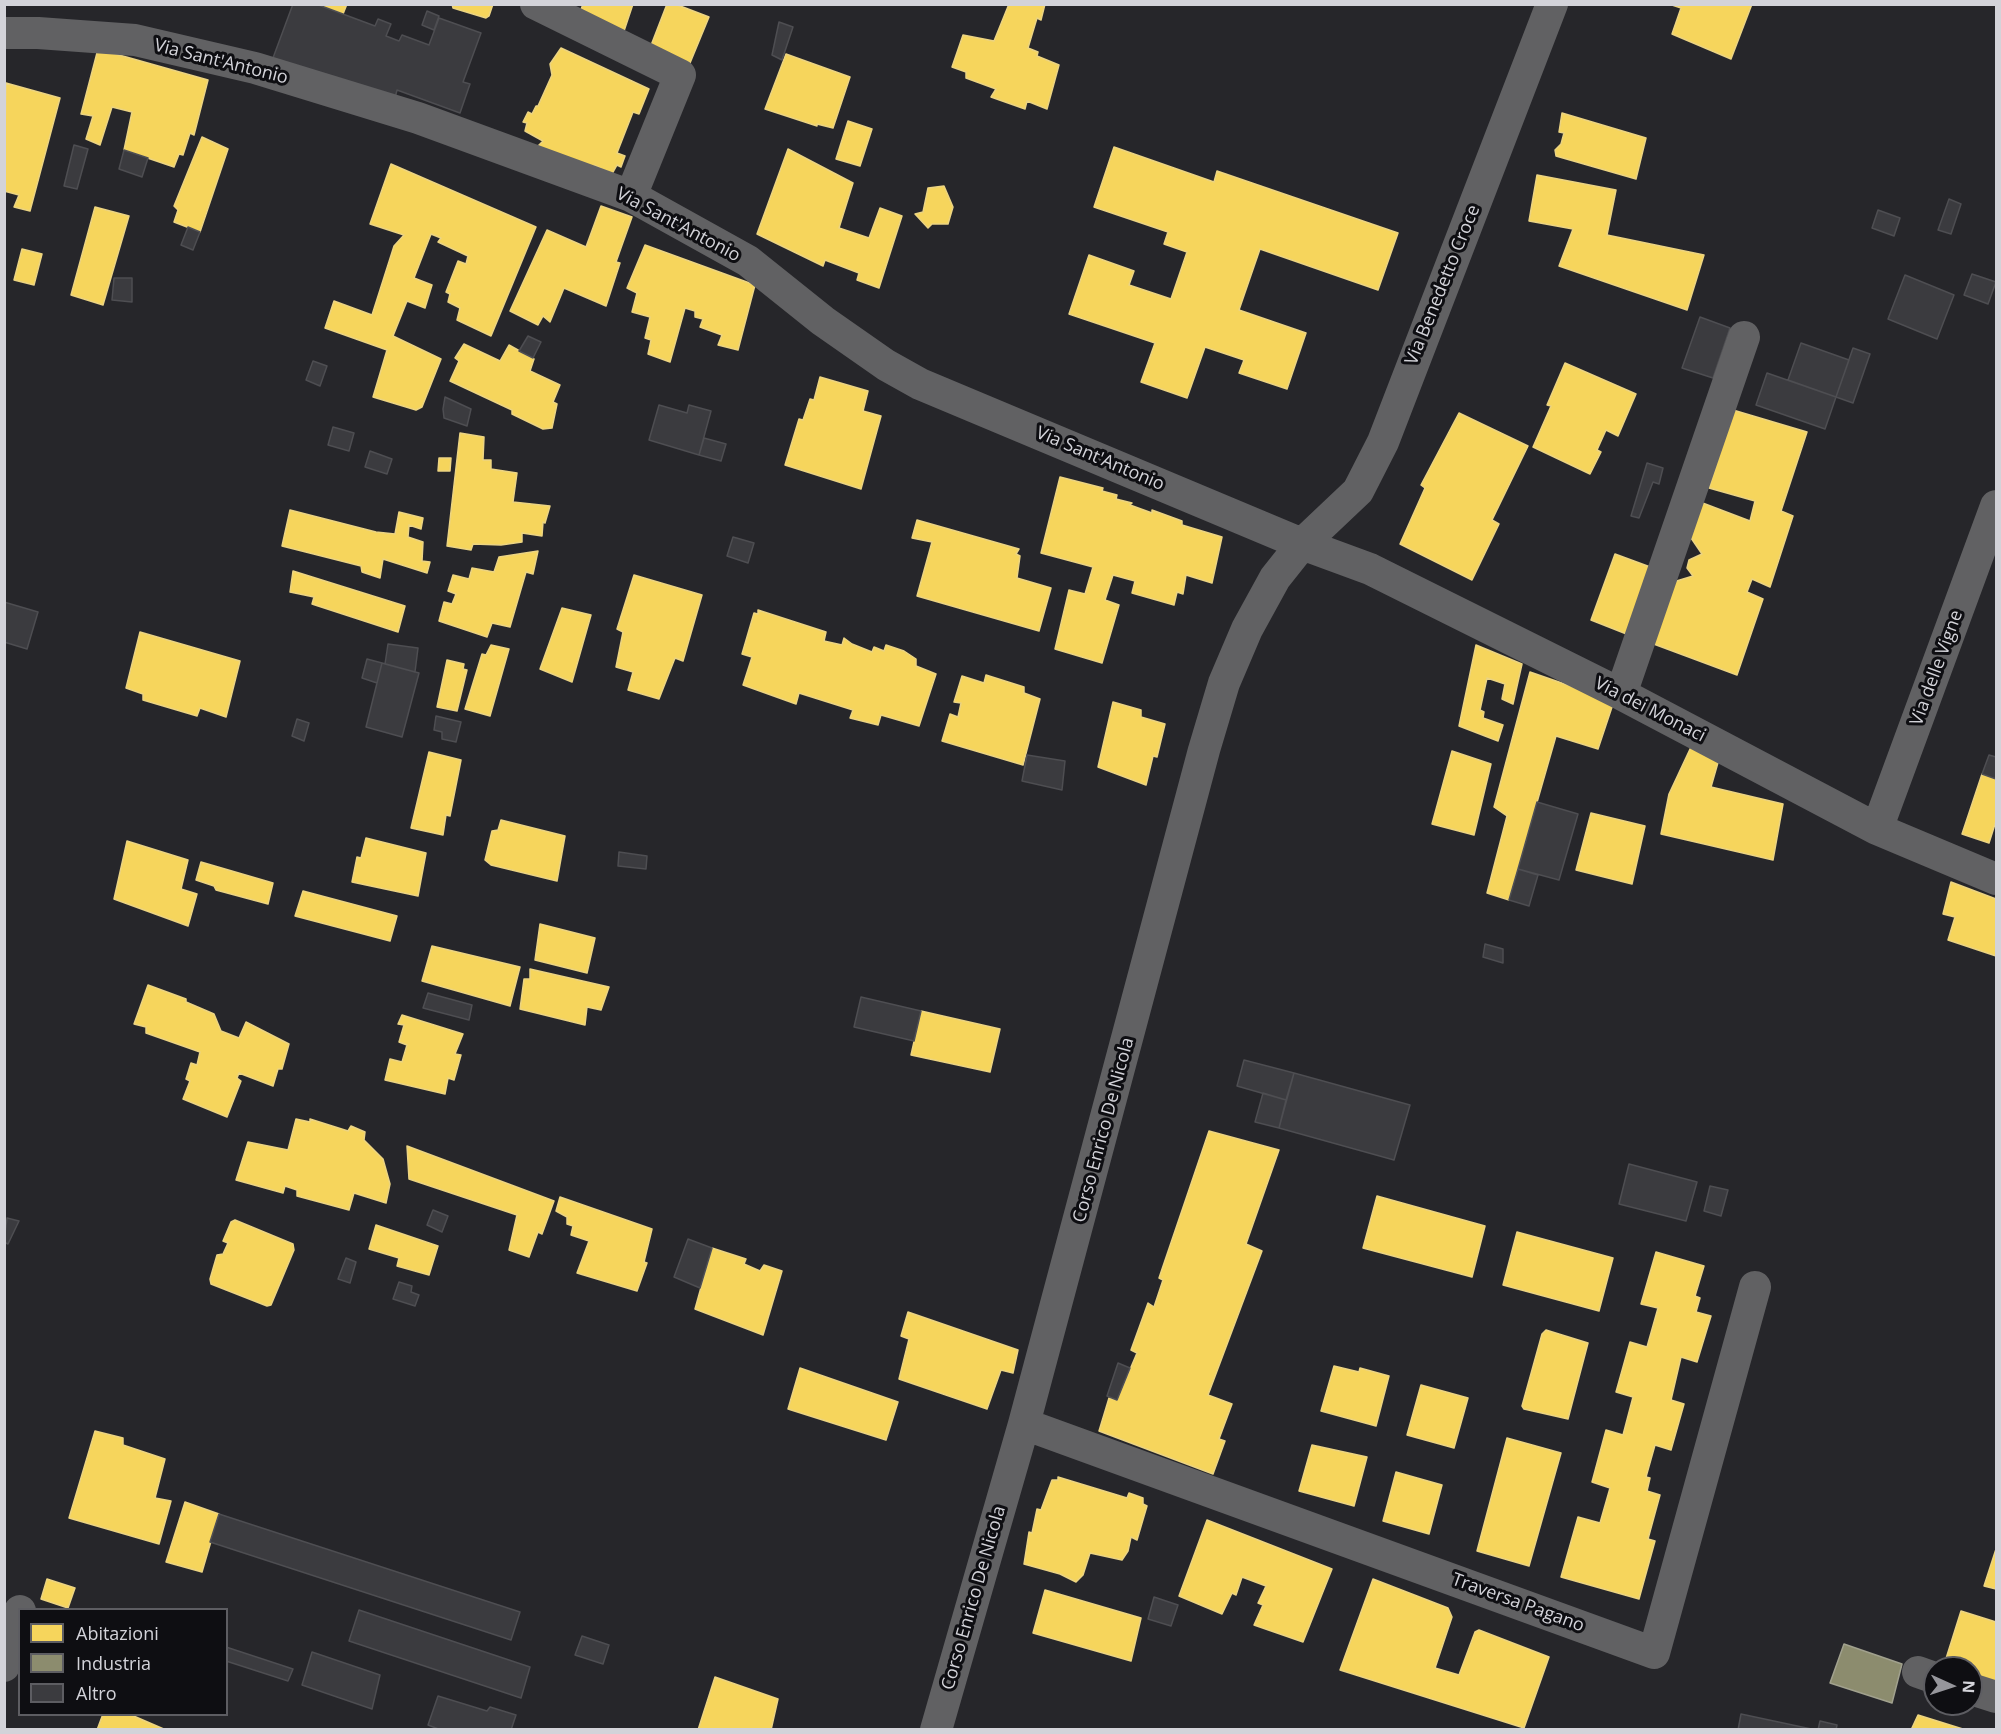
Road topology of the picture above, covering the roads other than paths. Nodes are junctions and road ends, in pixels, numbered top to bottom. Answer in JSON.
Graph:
{"nodes":[{"id":1,"x":536,"y":4,"type":"edge"},
{"id":2,"x":1551,"y":4,"type":"edge"},
{"id":3,"x":4,"y":33,"type":"edge"},
{"id":4,"x":631,"y":196,"type":"junction"},
{"id":5,"x":1744,"y":337,"type":"dead end"},
{"id":6,"x":1996,"y":506,"type":"edge"},
{"id":7,"x":1302,"y":544,"type":"junction"},
{"id":8,"x":1621,"y":694,"type":"junction"},
{"id":9,"x":1877,"y":829,"type":"junction"},
{"id":10,"x":1996,"y":879,"type":"edge"},
{"id":11,"x":1755,"y":1287,"type":"dead end"},
{"id":12,"x":1024,"y":1424,"type":"junction"},
{"id":13,"x":18,"y":1617,"type":"edge"},
{"id":14,"x":4,"y":1666,"type":"edge"},
{"id":15,"x":936,"y":1730,"type":"edge"}],
"edges":[{"from":1,"to":4,"type":"street"},
{"from":2,"to":7,"type":"street","name":"Via Benedetto Croce"},
{"from":3,"to":4,"type":"street","name":"Via Sant'Antonio"},
{"from":4,"to":7,"type":"street","name":"Via Sant'Antonio"},
{"from":5,"to":8,"type":"street"},
{"from":6,"to":9,"type":"street","name":"Via delle Vigne"},
{"from":7,"to":8,"type":"street","name":"Via dei Monaci"},
{"from":7,"to":12,"type":"street","name":"Corso Enrico De Nicola"},
{"from":8,"to":9,"type":"street","name":"Via dei Monaci"},
{"from":9,"to":10,"type":"street","name":"Via dei Monaci"},
{"from":11,"to":12,"type":"street","name":"Traversa Pagano"},
{"from":12,"to":15,"type":"street","name":"Corso Enrico De Nicola"},
{"from":13,"to":14,"type":"street"}]}
